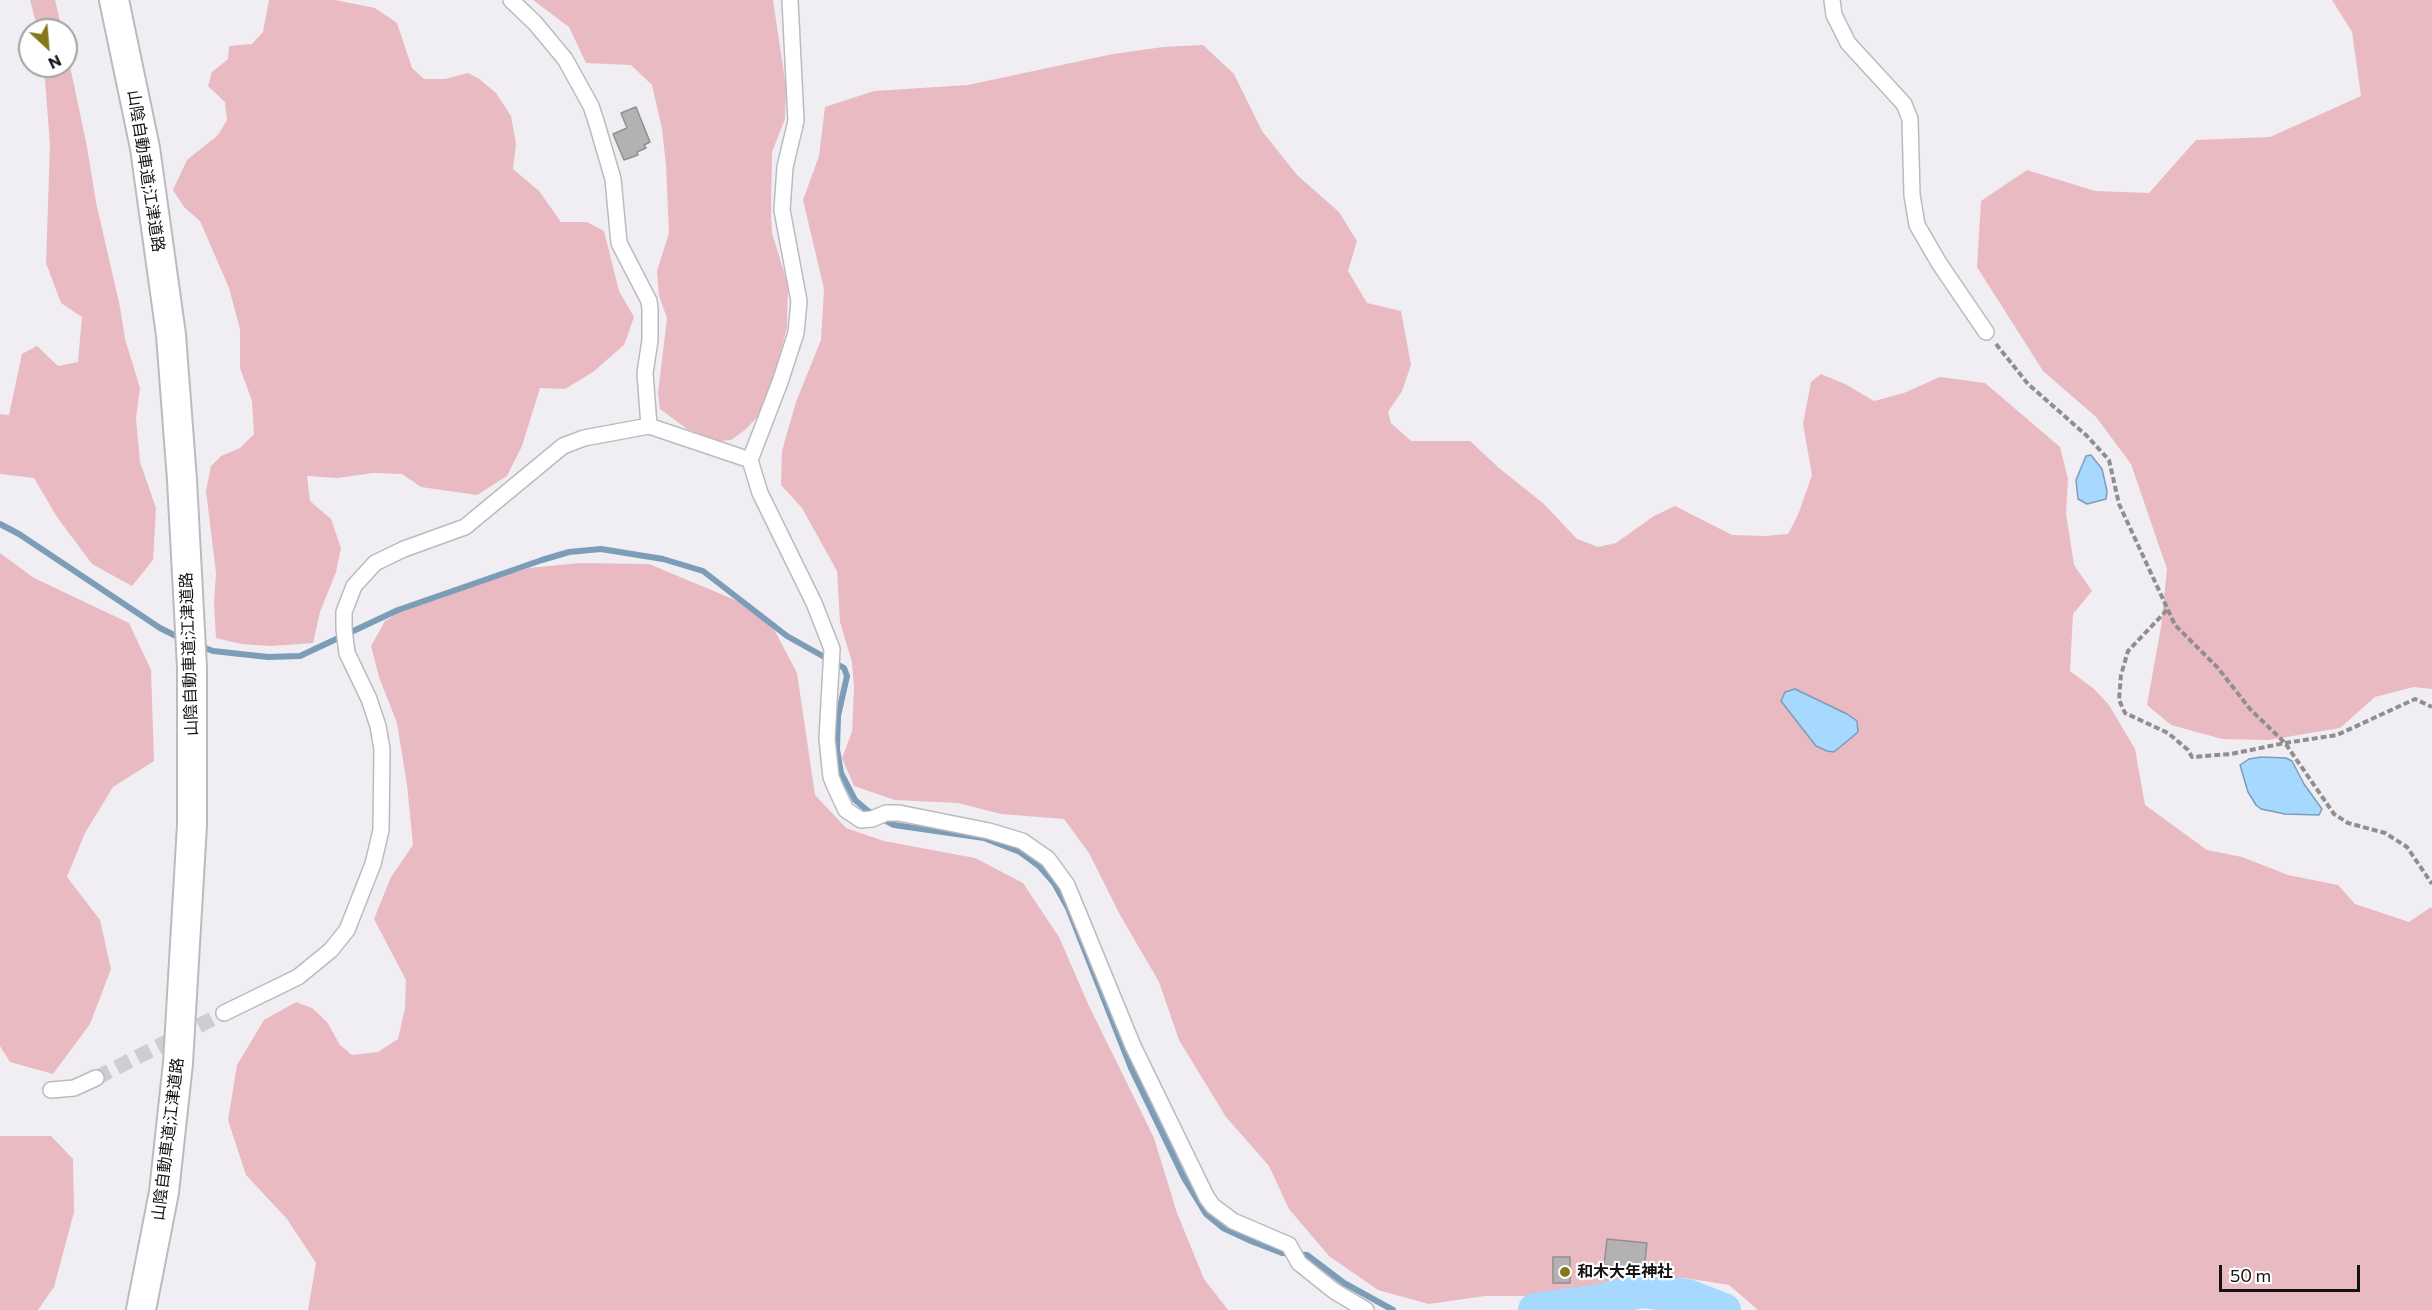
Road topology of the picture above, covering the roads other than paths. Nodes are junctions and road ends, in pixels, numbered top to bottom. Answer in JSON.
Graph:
{"nodes":[{"id":1,"x":114,"y":0,"type":"edge"},
{"id":2,"x":511,"y":0,"type":"edge"},
{"id":3,"x":790,"y":0,"type":"edge"},
{"id":4,"x":1832,"y":0,"type":"edge"},
{"id":5,"x":1986,"y":332,"type":"road end"},
{"id":6,"x":649,"y":426,"type":"junction"},
{"id":7,"x":750,"y":460,"type":"junction"},
{"id":8,"x":224,"y":1013,"type":"tunnel mouth"},
{"id":9,"x":96,"y":1078,"type":"tunnel mouth"},
{"id":10,"x":51,"y":1090,"type":"dead end"},
{"id":11,"x":141,"y":1310,"type":"edge"},
{"id":12,"x":1365,"y":1310,"type":"edge"}],
"edges":[{"from":1,"to":11,"type":"highway","name":"山陰自動車道;江津道路"},
{"from":2,"to":6,"type":"street"},
{"from":3,"to":7,"type":"street"},
{"from":4,"to":5,"type":"street"},
{"from":6,"to":7,"type":"street"},
{"from":6,"to":8,"type":"street"},
{"from":7,"to":12,"type":"street"},
{"from":9,"to":10,"type":"street"}]}
